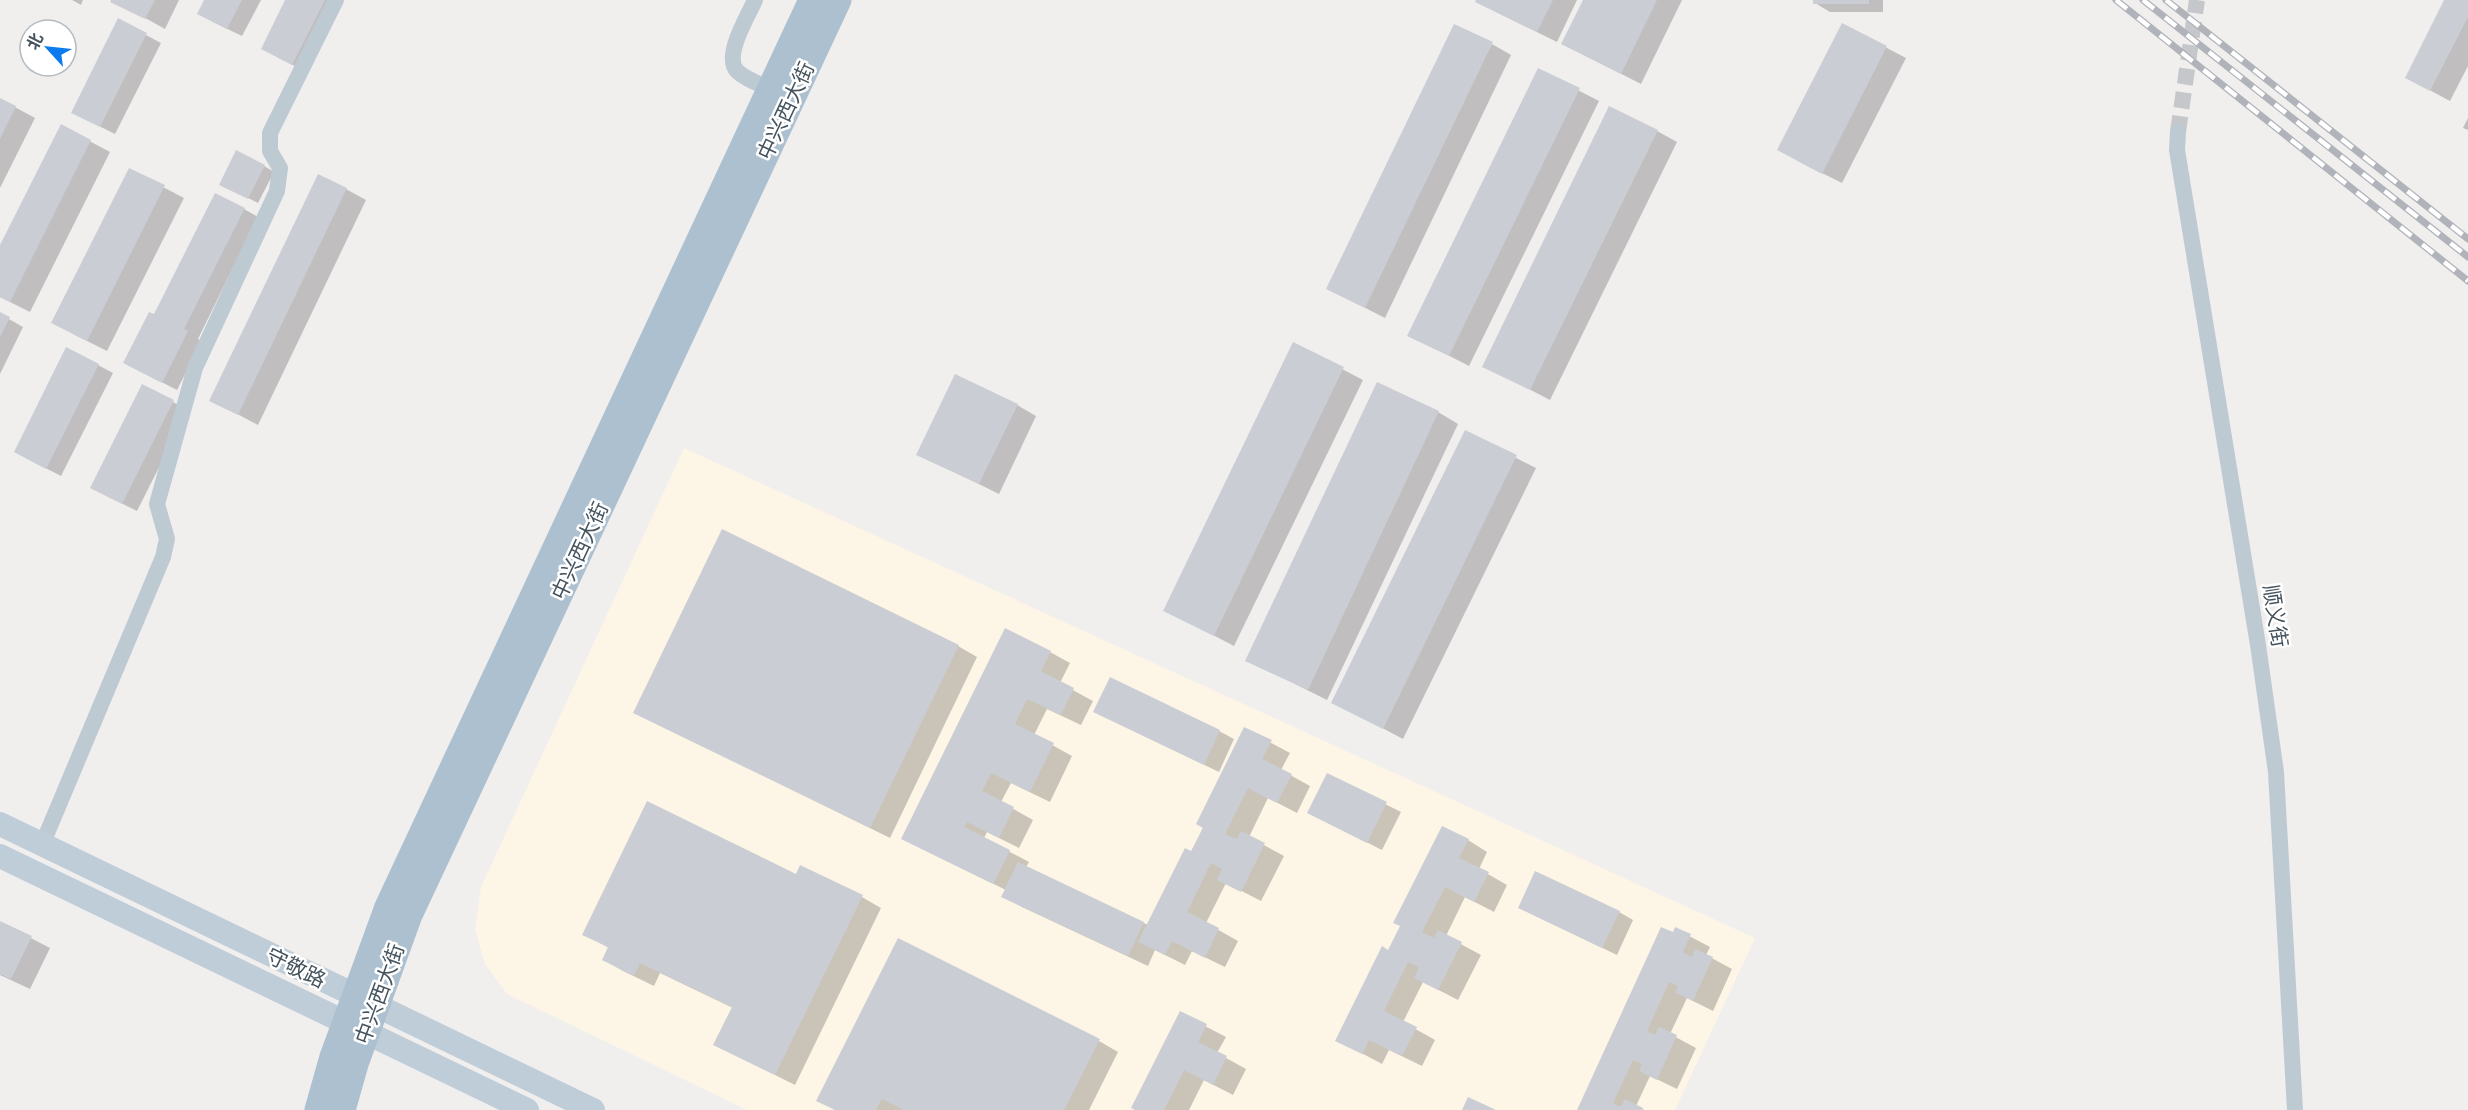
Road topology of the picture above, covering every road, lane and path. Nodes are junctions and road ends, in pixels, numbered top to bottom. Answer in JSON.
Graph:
{"nodes":[{"id":1,"x":336,"y":0,"type":"edge"},
{"id":2,"x":755,"y":0,"type":"edge"},
{"id":3,"x":812,"y":0,"type":"edge"},
{"id":4,"x":838,"y":0,"type":"edge"},
{"id":5,"x":771,"y":89,"type":"junction"},
{"id":6,"x":2178,"y":132,"type":"tunnel mouth"},
{"id":7,"x":0,"y":824,"type":"edge"},
{"id":8,"x":42,"y":845,"type":"junction"},
{"id":9,"x":0,"y":856,"type":"edge"},
{"id":10,"x":365,"y":1001,"type":"junction"},
{"id":11,"x":355,"y":1028,"type":"junction"},
{"id":12,"x":318,"y":1110,"type":"edge"},
{"id":13,"x":342,"y":1110,"type":"edge"},
{"id":14,"x":527,"y":1110,"type":"edge"},
{"id":15,"x":593,"y":1110,"type":"edge"},
{"id":16,"x":2295,"y":1110,"type":"edge"}],
"edges":[{"from":1,"to":8,"type":"street"},
{"from":2,"to":5,"type":"street"},
{"from":3,"to":5,"type":"main road","name":"中兴西大街"},
{"from":4,"to":10,"type":"main road","name":"中兴西大街"},
{"from":5,"to":10,"type":"main road","name":"中兴西大街"},
{"from":6,"to":16,"type":"street","name":"顺义街"},
{"from":7,"to":8,"type":"main road","name":"守敬路"},
{"from":8,"to":10,"type":"main road","name":"守敬路"},
{"from":9,"to":11,"type":"main road","name":"守敬路"},
{"from":10,"to":11,"type":"main road","name":"中兴西大街"},
{"from":10,"to":15,"type":"main road","name":"守敬路"},
{"from":11,"to":12,"type":"main road","name":"中兴西大街"},
{"from":11,"to":13,"type":"main road","name":"中兴西大街"},
{"from":11,"to":14,"type":"main road","name":"守敬路"}]}
